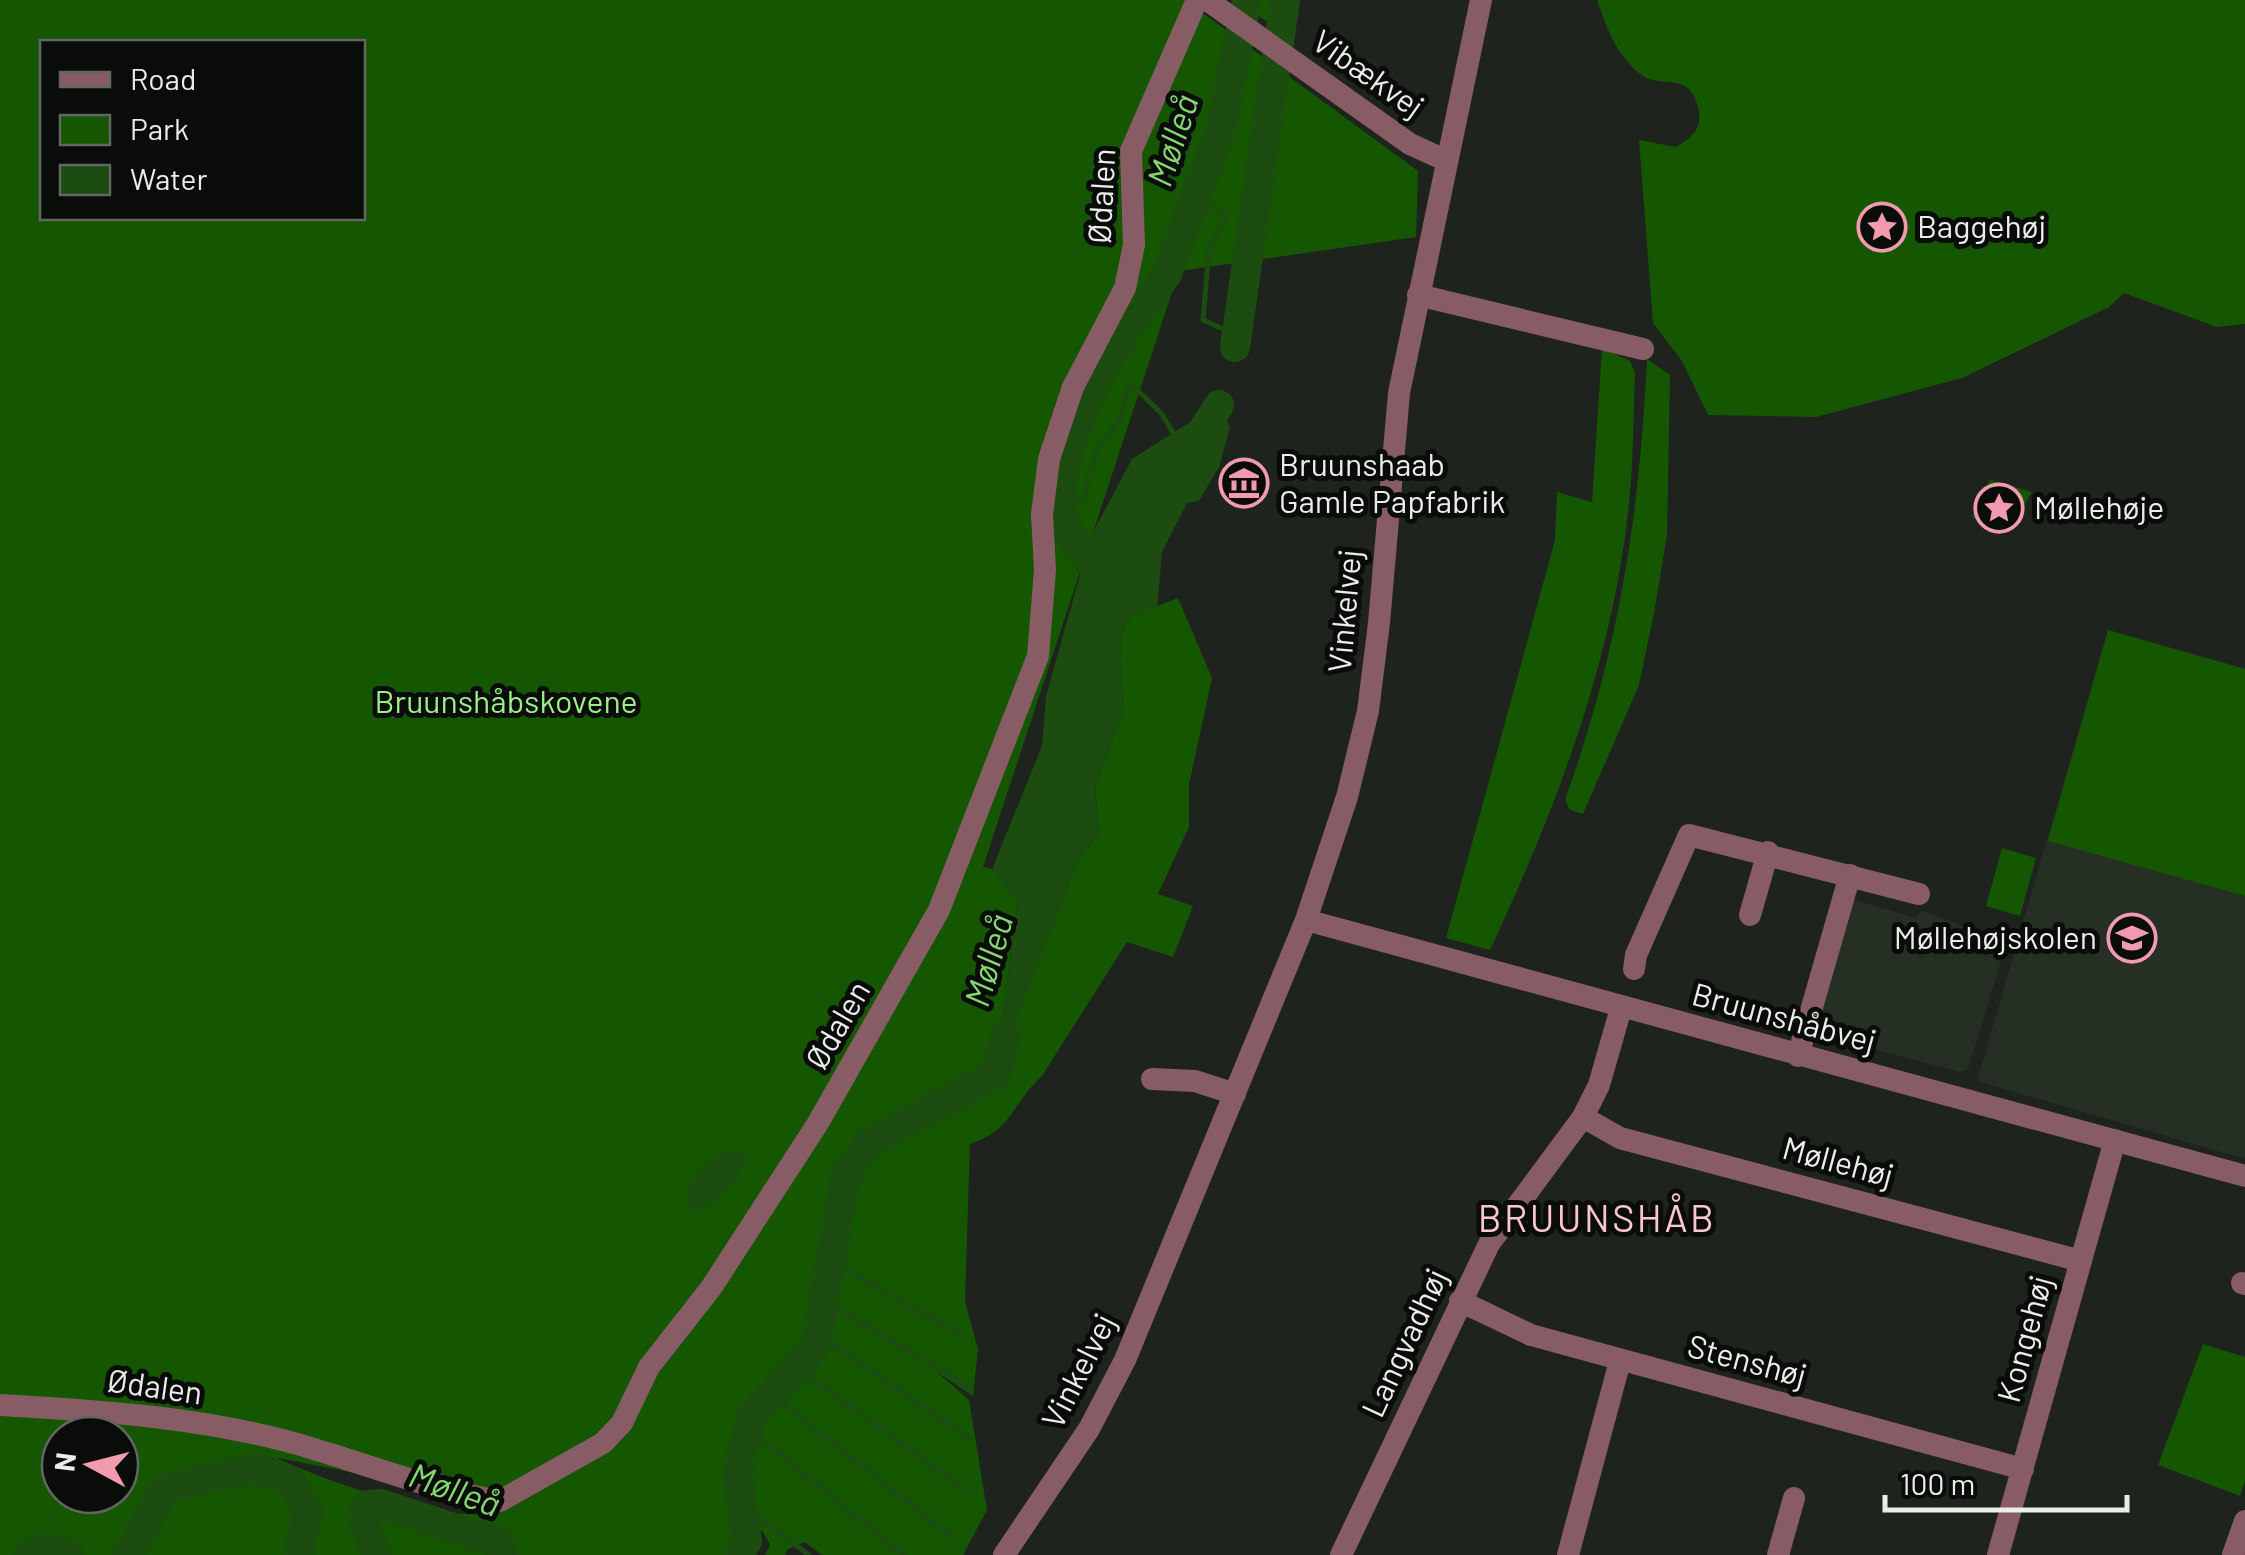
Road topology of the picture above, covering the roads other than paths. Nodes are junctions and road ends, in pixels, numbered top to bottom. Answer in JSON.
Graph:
{"nodes":[{"id":1,"x":1197,"y":0,"type":"edge"},
{"id":2,"x":1207,"y":0,"type":"edge"},
{"id":3,"x":1480,"y":0,"type":"edge"},
{"id":4,"x":1447,"y":162,"type":"junction"},
{"id":5,"x":1418,"y":295,"type":"junction"},
{"id":6,"x":1642,"y":349,"type":"dead end"},
{"id":7,"x":1768,"y":852,"type":"junction"},
{"id":8,"x":1850,"y":875,"type":"junction"},
{"id":9,"x":1919,"y":894,"type":"dead end"},
{"id":10,"x":1750,"y":916,"type":"dead end"},
{"id":11,"x":1306,"y":920,"type":"junction"},
{"id":12,"x":1634,"y":969,"type":"dead end"},
{"id":13,"x":1621,"y":1008,"type":"junction"},
{"id":14,"x":1798,"y":1056,"type":"junction"},
{"id":15,"x":1152,"y":1079,"type":"dead end"},
{"id":16,"x":1235,"y":1094,"type":"junction"},
{"id":17,"x":1583,"y":1117,"type":"junction"},
{"id":18,"x":2115,"y":1140,"type":"junction"},
{"id":19,"x":2245,"y":1176,"type":"edge"},
{"id":20,"x":2080,"y":1261,"type":"junction"},
{"id":21,"x":1460,"y":1300,"type":"junction"},
{"id":22,"x":1620,"y":1360,"type":"junction"},
{"id":23,"x":0,"y":1405,"type":"edge"},
{"id":24,"x":2024,"y":1469,"type":"junction"},
{"id":25,"x":1794,"y":1498,"type":"dead end"},
{"id":26,"x":2245,"y":1521,"type":"edge"},
{"id":27,"x":1004,"y":1555,"type":"edge"},
{"id":28,"x":1341,"y":1555,"type":"edge"},
{"id":29,"x":1568,"y":1555,"type":"edge"},
{"id":30,"x":1778,"y":1555,"type":"edge"},
{"id":31,"x":1998,"y":1555,"type":"edge"},
{"id":32,"x":2233,"y":1555,"type":"edge"}],
"edges":[{"from":1,"to":23,"type":"street","name":"Ødalen"},
{"from":2,"to":4,"type":"street","name":"Vibækvej"},
{"from":3,"to":4,"type":"street","name":"Vinkelvej"},
{"from":4,"to":5,"type":"street","name":"Vinkelvej"},
{"from":5,"to":6,"type":"street"},
{"from":5,"to":11,"type":"street","name":"Vinkelvej"},
{"from":7,"to":8,"type":"street"},
{"from":7,"to":10,"type":"street"},
{"from":7,"to":12,"type":"street"},
{"from":8,"to":9,"type":"street"},
{"from":8,"to":14,"type":"street"},
{"from":11,"to":13,"type":"street","name":"Bruunshåbvej"},
{"from":11,"to":16,"type":"street","name":"Vinkelvej"},
{"from":13,"to":14,"type":"street","name":"Bruunshåbvej"},
{"from":13,"to":17,"type":"street","name":"Langvadhøj"},
{"from":14,"to":18,"type":"street","name":"Bruunshåbvej"},
{"from":15,"to":16,"type":"street"},
{"from":16,"to":27,"type":"street","name":"Vinkelvej"},
{"from":17,"to":20,"type":"street","name":"Møllehøj"},
{"from":17,"to":21,"type":"street","name":"Langvadhøj"},
{"from":18,"to":19,"type":"street","name":"Bruunshåbvej"},
{"from":18,"to":20,"type":"street","name":"Kongehøj"},
{"from":20,"to":24,"type":"street","name":"Kongehøj"},
{"from":21,"to":22,"type":"street","name":"Stenshøj"},
{"from":21,"to":28,"type":"street","name":"Langvadhøj"},
{"from":22,"to":24,"type":"street","name":"Stenshøj"},
{"from":22,"to":29,"type":"street"},
{"from":24,"to":31,"type":"street","name":"Kongehøj"},
{"from":25,"to":30,"type":"street"},
{"from":26,"to":32,"type":"street"}]}
